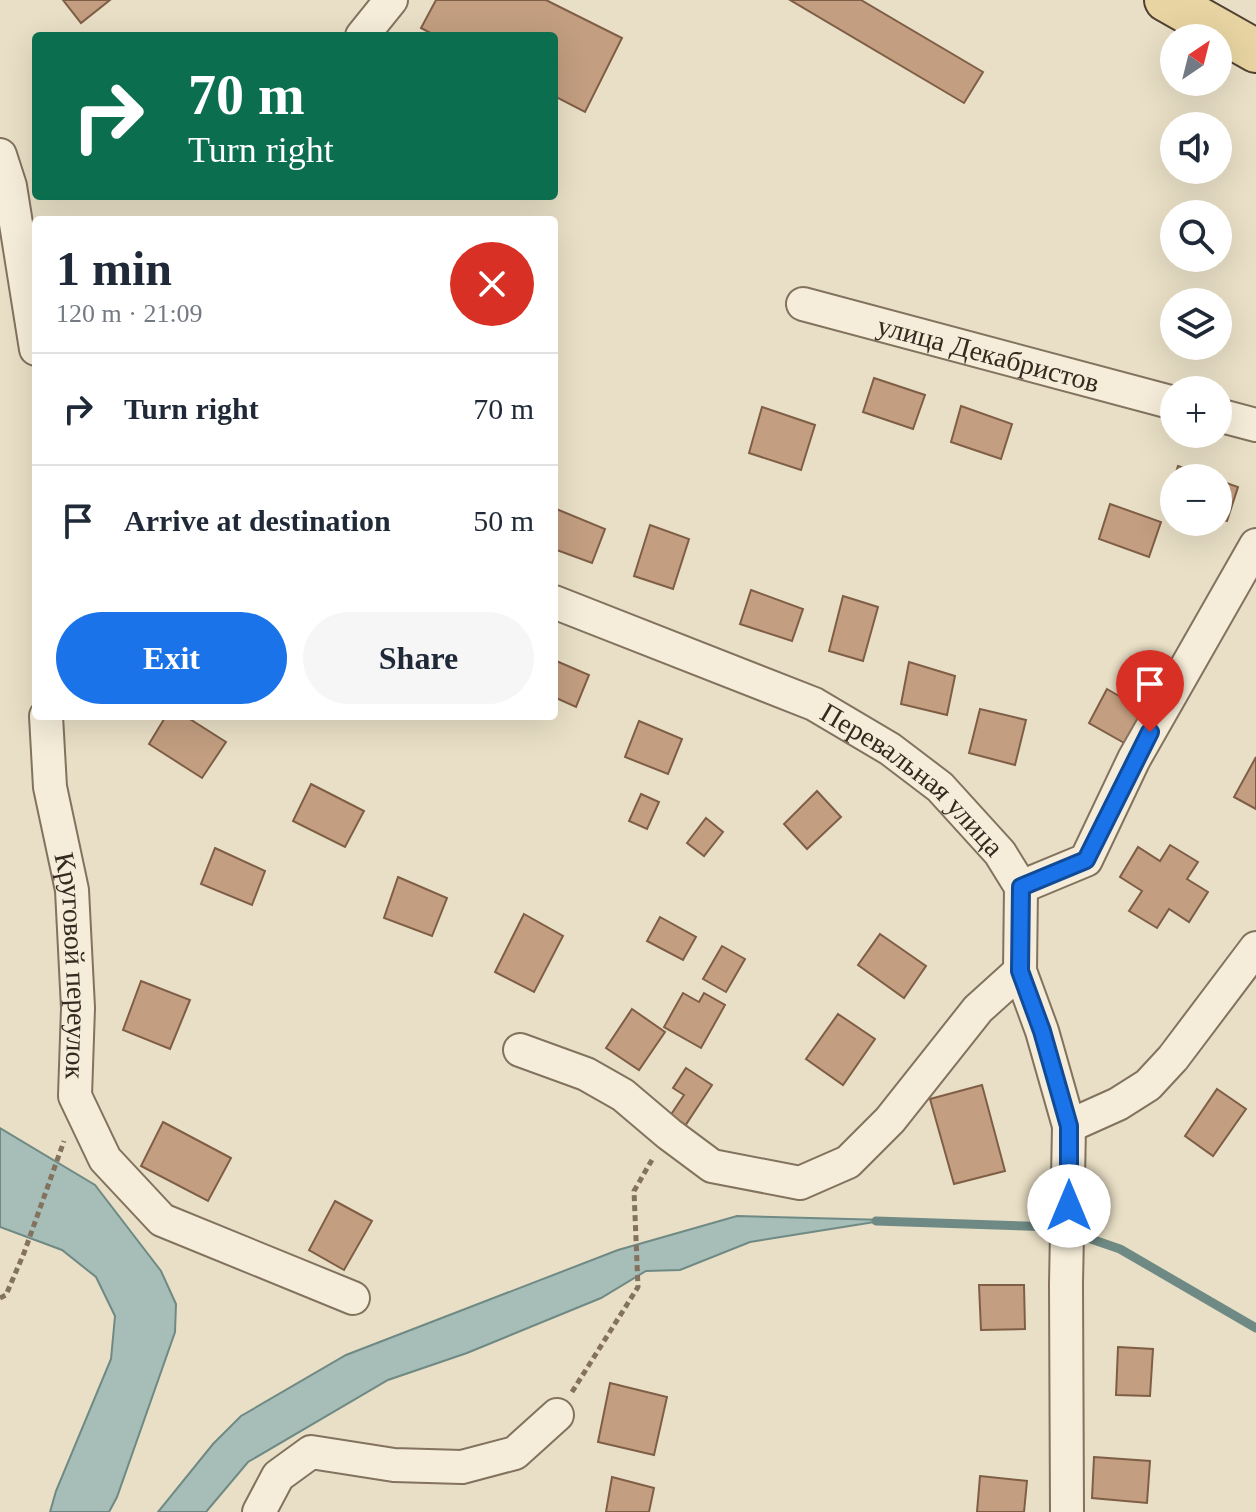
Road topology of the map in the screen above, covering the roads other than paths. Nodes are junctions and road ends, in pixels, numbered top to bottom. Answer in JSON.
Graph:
{"nodes":[{"id":1,"x":391,"y":0,"type":"edge"},
{"id":2,"x":1166,"y":0,"type":"edge"},
{"id":3,"x":365,"y":32,"type":"edge"},
{"id":4,"x":1256,"y":51,"type":"edge"},
{"id":5,"x":0,"y":155,"type":"edge"},
{"id":6,"x":803,"y":304,"type":"dead end"},
{"id":7,"x":32,"y":324,"type":"edge"},
{"id":8,"x":1160,"y":399,"type":"edge"},
{"id":9,"x":1232,"y":419,"type":"edge"},
{"id":10,"x":1256,"y":425,"type":"edge"},
{"id":11,"x":1256,"y":545,"type":"edge"},
{"id":12,"x":558,"y":604,"type":"edge"},
{"id":13,"x":46,"y":720,"type":"edge"},
{"id":14,"x":1021,"y":887,"type":"junction"},
{"id":15,"x":1256,"y":948,"type":"edge"},
{"id":16,"x":1020,"y":971,"type":"junction"},
{"id":17,"x":520,"y":1050,"type":"dead end"},
{"id":18,"x":1069,"y":1126,"type":"junction"},
{"id":19,"x":353,"y":1298,"type":"dead end"},
{"id":20,"x":557,"y":1415,"type":"road end"},
{"id":21,"x":259,"y":1512,"type":"edge"},
{"id":22,"x":1067,"y":1512,"type":"edge"}],
"edges":[{"from":1,"to":3,"type":"street"},
{"from":2,"to":4,"type":"main road"},
{"from":5,"to":7,"type":"street"},
{"from":6,"to":8,"type":"street","name":"улица Декабристов"},
{"from":9,"to":10,"type":"street"},
{"from":11,"to":14,"type":"street"},
{"from":12,"to":14,"type":"street","name":"Перевальная улица"},
{"from":13,"to":19,"type":"street","name":"Круговой переулок"},
{"from":14,"to":16,"type":"street","name":"Перевальная улица"},
{"from":15,"to":18,"type":"street"},
{"from":16,"to":17,"type":"street"},
{"from":16,"to":18,"type":"street","name":"Перевальная улица"},
{"from":18,"to":22,"type":"street","name":"Перевальная улица"},
{"from":20,"to":21,"type":"street"}]}
